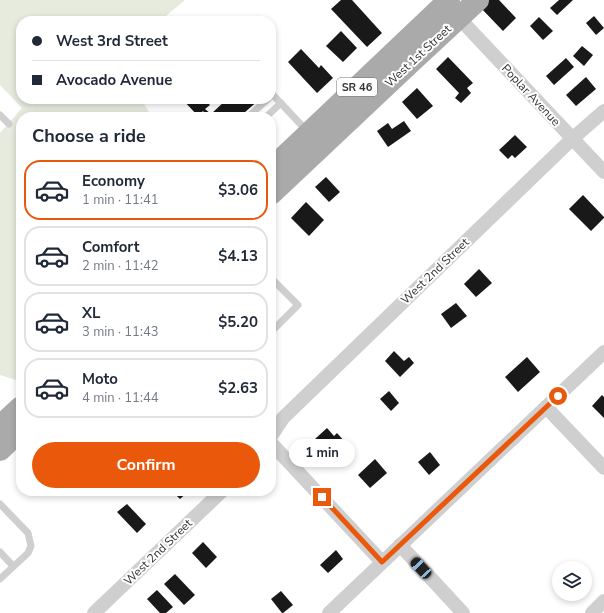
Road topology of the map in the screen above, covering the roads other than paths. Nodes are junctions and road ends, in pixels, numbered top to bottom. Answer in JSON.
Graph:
{"nodes":[{"id":1,"x":478,"y":0,"type":"edge"},
{"id":2,"x":451,"y":5,"type":"edge"},
{"id":3,"x":276,"y":100,"type":"edge"},
{"id":4,"x":281,"y":103,"type":"junction"},
{"id":5,"x":262,"y":104,"type":"edge"},
{"id":6,"x":604,"y":111,"type":"edge"},
{"id":7,"x":253,"y":112,"type":"edge"},
{"id":8,"x":271,"y":112,"type":"edge"},
{"id":9,"x":0,"y":115,"type":"edge"},
{"id":10,"x":9,"y":124,"type":"dead end"},
{"id":11,"x":309,"y":133,"type":"junction"},
{"id":12,"x":572,"y":139,"type":"junction"},
{"id":13,"x":276,"y":164,"type":"edge"},
{"id":14,"x":604,"y":172,"type":"edge"},
{"id":15,"x":276,"y":189,"type":"edge"},
{"id":16,"x":276,"y":283,"type":"edge"},
{"id":17,"x":276,"y":327,"type":"edge"},
{"id":18,"x":604,"y":352,"type":"edge"},
{"id":19,"x":546,"y":407,"type":"junction"},
{"id":20,"x":16,"y":411,"type":"edge"},
{"id":21,"x":0,"y":426,"type":"edge"},
{"id":22,"x":276,"y":428,"type":"edge"},
{"id":23,"x":16,"y":435,"type":"edge"},
{"id":24,"x":276,"y":448,"type":"edge"},
{"id":25,"x":0,"y":450,"type":"edge"},
{"id":26,"x":604,"y":468,"type":"edge"},
{"id":27,"x":217,"y":496,"type":"edge"},
{"id":28,"x":0,"y":504,"type":"edge"},
{"id":29,"x":400,"y":545,"type":"junction"},
{"id":30,"x":0,"y":552,"type":"edge"},
{"id":31,"x":382,"y":562,"type":"junction"},
{"id":32,"x":13,"y":566,"type":"junction"},
{"id":33,"x":0,"y":579,"type":"edge"},
{"id":34,"x":604,"y":601,"type":"edge"},
{"id":35,"x":94,"y":613,"type":"edge"},
{"id":36,"x":329,"y":613,"type":"edge"},
{"id":37,"x":464,"y":613,"type":"edge"},
{"id":38,"x":592,"y":613,"type":"edge"}],
"edges":[{"from":1,"to":2,"type":"main road","name":"West 1st Street","number":"SR 46"},
{"from":2,"to":11,"type":"main road","name":"West 1st Street","number":"SR 46"},
{"from":2,"to":12,"type":"street","name":"Poplar Avenue"},
{"from":2,"to":15,"type":"main road","name":"West 1st Street","number":"SR 46"},
{"from":3,"to":4,"type":"lane"},
{"from":4,"to":8,"type":"lane"},
{"from":4,"to":11,"type":"lane"},
{"from":5,"to":7,"type":"lane"},
{"from":6,"to":12,"type":"street","name":"West 2nd Street"},
{"from":9,"to":10,"type":"lane"},
{"from":11,"to":13,"type":"main road","name":"West 1st Street","number":"SR 46"},
{"from":12,"to":14,"type":"street","name":"Poplar Avenue"},
{"from":12,"to":22,"type":"street","name":"West 2nd Street"},
{"from":16,"to":17,"type":"lane"},
{"from":18,"to":19,"type":"street"},
{"from":19,"to":26,"type":"street"},
{"from":19,"to":29,"type":"street"},
{"from":20,"to":21,"type":"main road"},
{"from":23,"to":25,"type":"main road"},
{"from":24,"to":31,"type":"street"},
{"from":27,"to":35,"type":"street","name":"West 2nd Street"},
{"from":28,"to":32,"type":"lane"},
{"from":29,"to":31,"type":"street"},
{"from":29,"to":37,"type":"street"},
{"from":30,"to":32,"type":"lane"},
{"from":31,"to":36,"type":"street"},
{"from":32,"to":33,"type":"lane"},
{"from":34,"to":38,"type":"street"}]}
